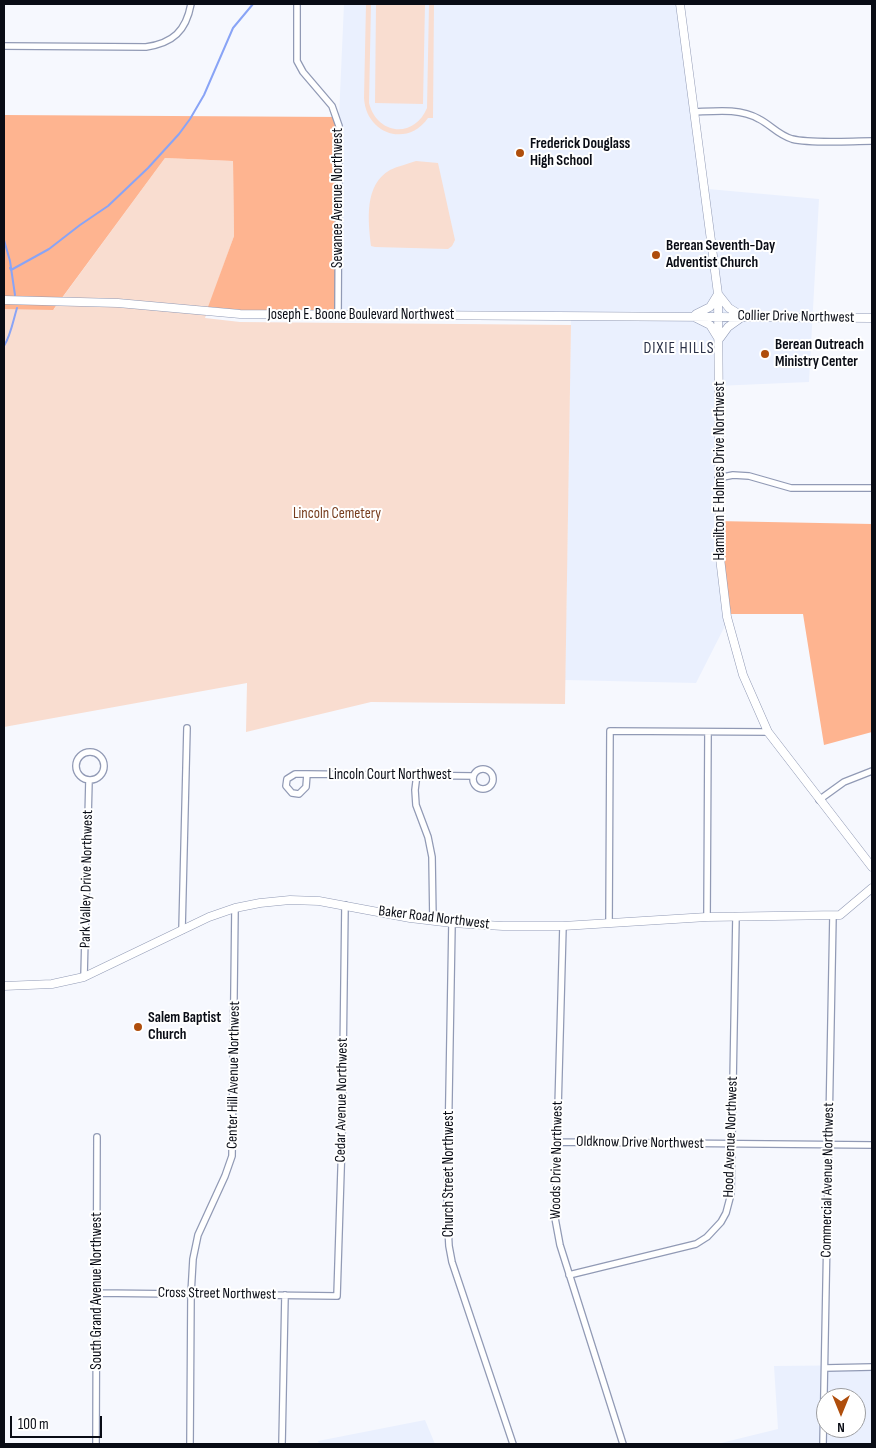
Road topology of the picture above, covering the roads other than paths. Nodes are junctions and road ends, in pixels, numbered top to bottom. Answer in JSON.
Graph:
{"nodes":[{"id":1,"x":191,"y":4,"type":"edge"},
{"id":2,"x":297,"y":4,"type":"edge"},
{"id":3,"x":680,"y":4,"type":"edge"},
{"id":4,"x":4,"y":46,"type":"edge"},
{"id":5,"x":695,"y":112,"type":"junction"},
{"id":6,"x":872,"y":141,"type":"edge"},
{"id":7,"x":718,"y":294,"type":"junction"},
{"id":8,"x":4,"y":300,"type":"edge"},
{"id":9,"x":338,"y":315,"type":"junction"},
{"id":10,"x":692,"y":316,"type":"junction"},
{"id":11,"x":720,"y":316,"type":"junction"},
{"id":12,"x":744,"y":316,"type":"junction"},
{"id":13,"x":872,"y":318,"type":"edge"},
{"id":14,"x":719,"y":340,"type":"junction"},
{"id":15,"x":718,"y":478,"type":"junction"},
{"id":16,"x":872,"y":488,"type":"edge"},
{"id":17,"x":187,"y":728,"type":"dead end"},
{"id":18,"x":708,"y":732,"type":"junction"},
{"id":19,"x":768,"y":732,"type":"junction"},
{"id":20,"x":872,"y":771,"type":"edge"},
{"id":21,"x":307,"y":774,"type":"dead end"},
{"id":22,"x":417,"y":774,"type":"junction"},
{"id":23,"x":473,"y":776,"type":"dead end"},
{"id":24,"x":89,"y":780,"type":"junction"},
{"id":25,"x":819,"y":800,"type":"junction"},
{"id":26,"x":872,"y":867,"type":"edge"},
{"id":27,"x":872,"y":888,"type":"edge"},
{"id":28,"x":345,"y":905,"type":"junction"},
{"id":29,"x":235,"y":908,"type":"junction"},
{"id":30,"x":833,"y":915,"type":"junction"},
{"id":31,"x":707,"y":916,"type":"junction"},
{"id":32,"x":736,"y":916,"type":"junction"},
{"id":33,"x":433,"y":921,"type":"junction"},
{"id":34,"x":452,"y":923,"type":"junction"},
{"id":35,"x":609,"y":923,"type":"junction"},
{"id":36,"x":563,"y":926,"type":"junction"},
{"id":37,"x":182,"y":930,"type":"junction"},
{"id":38,"x":84,"y":977,"type":"junction"},
{"id":39,"x":4,"y":986,"type":"edge"},
{"id":40,"x":97,"y":1137,"type":"dead end"},
{"id":41,"x":557,"y":1142,"type":"junction"},
{"id":42,"x":732,"y":1144,"type":"junction"},
{"id":43,"x":829,"y":1145,"type":"junction"},
{"id":44,"x":872,"y":1145,"type":"edge"},
{"id":45,"x":569,"y":1276,"type":"junction"},
{"id":46,"x":98,"y":1293,"type":"junction"},
{"id":47,"x":191,"y":1294,"type":"junction"},
{"id":48,"x":285,"y":1295,"type":"junction"},
{"id":49,"x":337,"y":1296,"type":"joint"},
{"id":50,"x":872,"y":1367,"type":"edge"},
{"id":51,"x":825,"y":1368,"type":"junction"},
{"id":52,"x":96,"y":1444,"type":"edge"},
{"id":53,"x":190,"y":1444,"type":"edge"},
{"id":54,"x":282,"y":1444,"type":"edge"},
{"id":55,"x":513,"y":1444,"type":"edge"},
{"id":56,"x":623,"y":1444,"type":"edge"},
{"id":57,"x":823,"y":1444,"type":"edge"}],
"edges":[{"from":1,"to":4,"type":"street"},
{"from":2,"to":9,"type":"street","name":"Sewanee Avenue Northwest"},
{"from":3,"to":5,"type":"main road","name":"Hamilton E Holmes Drive Northwest"},
{"from":5,"to":6,"type":"street"},
{"from":5,"to":7,"type":"main road","name":"Hamilton E Holmes Drive Northwest"},
{"from":7,"to":10,"type":"main road"},
{"from":7,"to":11,"type":"main road","name":"Hamilton E Holmes Drive Northwest"},
{"from":7,"to":12,"type":"main road"},
{"from":8,"to":9,"type":"main road","name":"Joseph E. Boone Boulevard Northwest"},
{"from":9,"to":10,"type":"main road","name":"Joseph E. Boone Boulevard Northwest"},
{"from":10,"to":11,"type":"main road","name":"Joseph E. Boone Boulevard Northwest"},
{"from":10,"to":14,"type":"main road"},
{"from":11,"to":12,"type":"main road","name":"Collier Drive Northwest"},
{"from":11,"to":14,"type":"main road","name":"Hamilton E Holmes Drive Northwest"},
{"from":12,"to":13,"type":"main road","name":"Collier Drive Northwest"},
{"from":12,"to":14,"type":"main road"},
{"from":14,"to":15,"type":"main road","name":"Hamilton E Holmes Drive Northwest"},
{"from":15,"to":16,"type":"street"},
{"from":15,"to":19,"type":"main road","name":"Hamilton E Holmes Drive Northwest"},
{"from":17,"to":37,"type":"street"},
{"from":18,"to":19,"type":"street"},
{"from":18,"to":31,"type":"street"},
{"from":18,"to":35,"type":"street"},
{"from":19,"to":25,"type":"main road","name":"Hamilton E Holmes Drive Northwest"},
{"from":20,"to":25,"type":"street"},
{"from":21,"to":22,"type":"street","name":"Lincoln Court Northwest"},
{"from":22,"to":23,"type":"street","name":"Lincoln Court Northwest"},
{"from":22,"to":33,"type":"street"},
{"from":24,"to":24,"type":"street"},
{"from":24,"to":38,"type":"street","name":"Park Valley Drive Northwest"},
{"from":25,"to":26,"type":"main road","name":"Hamilton E Holmes Drive Northwest"},
{"from":27,"to":30,"type":"main road","name":"Baker Road Northwest"},
{"from":28,"to":29,"type":"main road","name":"Baker Road Northwest"},
{"from":28,"to":33,"type":"main road","name":"Baker Road Northwest"},
{"from":28,"to":49,"type":"street","name":"Cedar Avenue Northwest"},
{"from":29,"to":37,"type":"main road","name":"Baker Road Northwest"},
{"from":29,"to":47,"type":"street","name":"Center Hill Avenue Northwest"},
{"from":30,"to":32,"type":"main road","name":"Baker Road Northwest"},
{"from":30,"to":43,"type":"street","name":"Commercial Avenue Northwest"},
{"from":31,"to":32,"type":"main road","name":"Baker Road Northwest"},
{"from":31,"to":35,"type":"main road","name":"Baker Road Northwest"},
{"from":32,"to":42,"type":"street","name":"Hood Avenue Northwest"},
{"from":33,"to":34,"type":"main road","name":"Baker Road Northwest"},
{"from":34,"to":36,"type":"main road","name":"Baker Road Northwest"},
{"from":34,"to":55,"type":"street","name":"Church Street Northwest"},
{"from":35,"to":36,"type":"main road","name":"Baker Road Northwest"},
{"from":36,"to":41,"type":"street","name":"Woods Drive Northwest"},
{"from":37,"to":38,"type":"main road","name":"Baker Road Northwest"},
{"from":38,"to":39,"type":"main road","name":"Baker Road Northwest"},
{"from":40,"to":46,"type":"street","name":"South Grand Avenue Northwest"},
{"from":41,"to":42,"type":"street","name":"Oldknow Drive Northwest"},
{"from":41,"to":45,"type":"street","name":"Woods Drive Northwest"},
{"from":42,"to":43,"type":"street","name":"Oldknow Drive Northwest"},
{"from":42,"to":45,"type":"street","name":"Hood Avenue Northwest"},
{"from":43,"to":44,"type":"street","name":"Oldknow Drive Northwest"},
{"from":43,"to":51,"type":"street","name":"Commercial Avenue Northwest"},
{"from":45,"to":56,"type":"street","name":"Woods Drive Northwest"},
{"from":46,"to":47,"type":"street","name":"Cross Street Northwest"},
{"from":46,"to":52,"type":"street","name":"South Grand Avenue Northwest"},
{"from":47,"to":48,"type":"street","name":"Cross Street Northwest"},
{"from":47,"to":53,"type":"street","name":"Center Hill Avenue Northwest"},
{"from":48,"to":49,"type":"street","name":"Cross Street Northwest"},
{"from":48,"to":54,"type":"street"},
{"from":50,"to":51,"type":"street"},
{"from":51,"to":57,"type":"street","name":"Commercial Avenue Northwest"}]}
